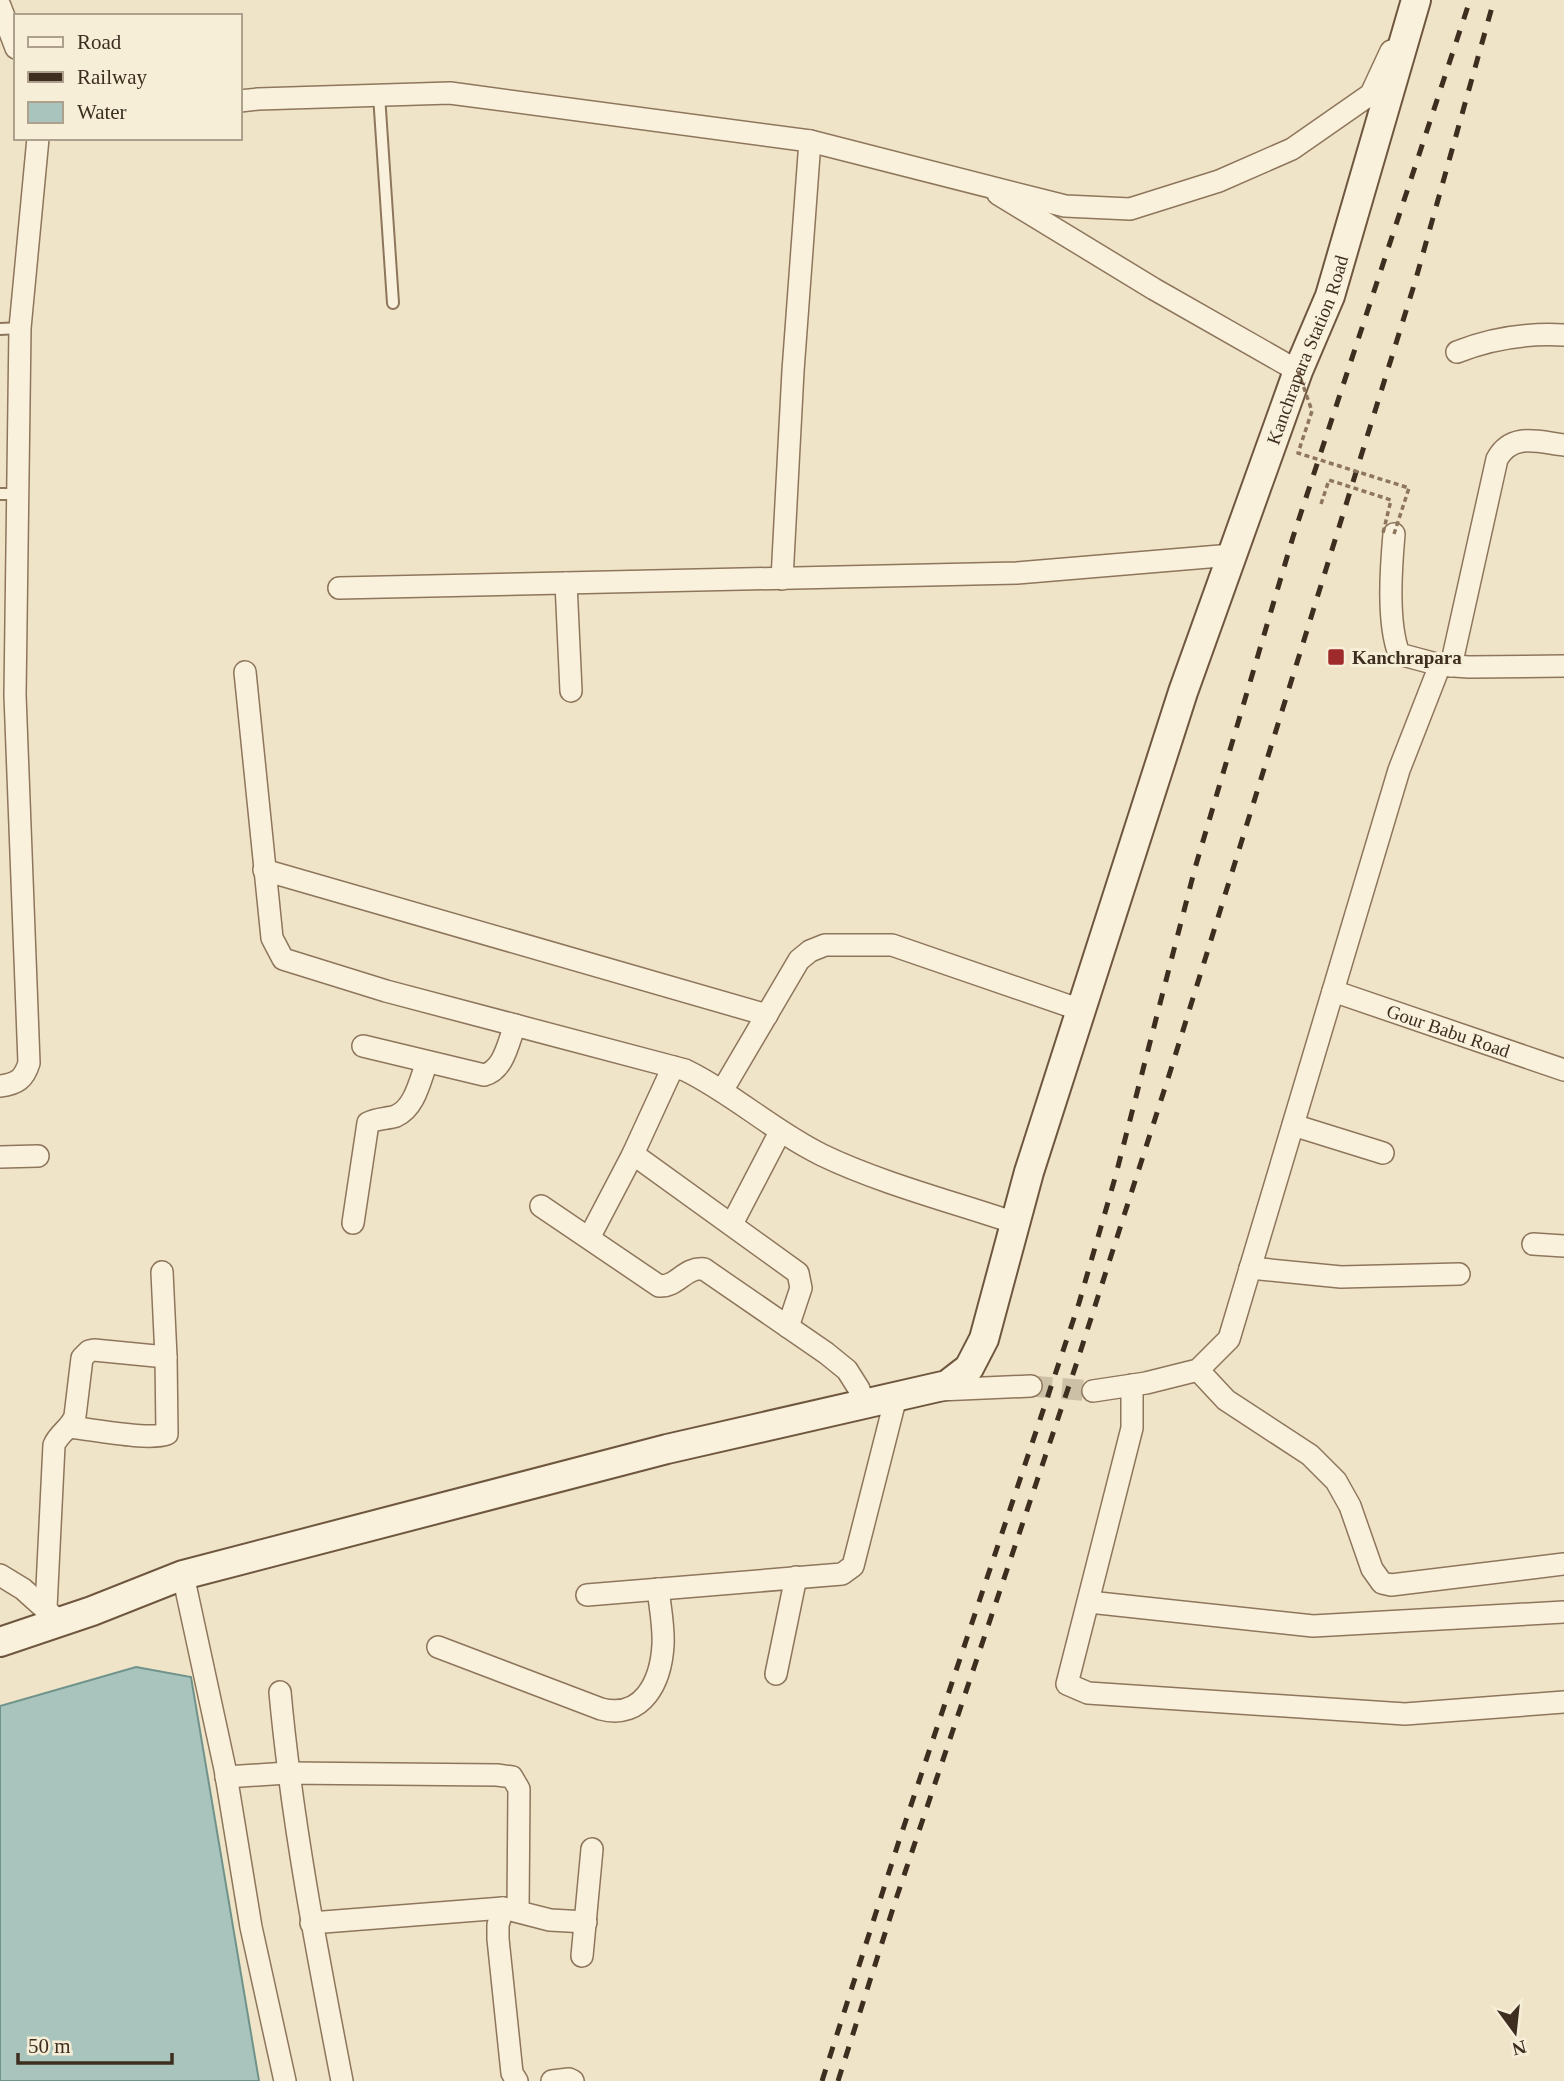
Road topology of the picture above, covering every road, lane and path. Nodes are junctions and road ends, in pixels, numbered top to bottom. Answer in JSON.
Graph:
{"nodes":[{"id":1,"x":1415,"y":1,"type":"edge"},
{"id":2,"x":0,"y":6,"type":"edge"},
{"id":3,"x":14,"y":43,"type":"edge"},
{"id":4,"x":379,"y":95,"type":"junction"},
{"id":5,"x":249,"y":100,"type":"edge"},
{"id":6,"x":38,"y":140,"type":"edge"},
{"id":7,"x":810,"y":141,"type":"junction"},
{"id":8,"x":983,"y":184,"type":"junction"},
{"id":9,"x":393,"y":303,"type":"dead end"},
{"id":10,"x":10,"y":329,"type":"edge"},
{"id":11,"x":1564,"y":335,"type":"edge"},
{"id":12,"x":1457,"y":352,"type":"dead end"},
{"id":13,"x":1298,"y":371,"type":"junction"},
{"id":14,"x":1564,"y":445,"type":"edge"},
{"id":15,"x":9,"y":494,"type":"edge"},
{"id":16,"x":1321,"y":504,"type":"dead end"},
{"id":17,"x":1389,"y":533,"type":"junction"},
{"id":18,"x":1232,"y":555,"type":"junction"},
{"id":19,"x":782,"y":579,"type":"junction"},
{"id":20,"x":566,"y":583,"type":"junction"},
{"id":21,"x":339,"y":588,"type":"dead end"},
{"id":22,"x":1446,"y":665,"type":"junction"},
{"id":23,"x":1564,"y":666,"type":"edge"},
{"id":24,"x":245,"y":672,"type":"dead end"},
{"id":25,"x":571,"y":691,"type":"dead end"},
{"id":26,"x":8,"y":718,"type":"edge"},
{"id":27,"x":264,"y":870,"type":"junction"},
{"id":28,"x":1333,"y":991,"type":"junction"},
{"id":29,"x":1081,"y":1010,"type":"junction"},
{"id":30,"x":767,"y":1015,"type":"junction"},
{"id":31,"x":515,"y":1025,"type":"junction"},
{"id":32,"x":363,"y":1046,"type":"dead end"},
{"id":33,"x":427,"y":1062,"type":"junction"},
{"id":34,"x":673,"y":1067,"type":"junction"},
{"id":35,"x":1564,"y":1070,"type":"edge"},
{"id":36,"x":0,"y":1086,"type":"edge"},
{"id":37,"x":722,"y":1091,"type":"junction"},
{"id":38,"x":1293,"y":1125,"type":"junction"},
{"id":39,"x":780,"y":1132,"type":"junction"},
{"id":40,"x":1383,"y":1153,"type":"dead end"},
{"id":41,"x":633,"y":1154,"type":"junction"},
{"id":42,"x":38,"y":1156,"type":"dead end"},
{"id":43,"x":0,"y":1157,"type":"edge"},
{"id":44,"x":541,"y":1206,"type":"dead end"},
{"id":45,"x":353,"y":1223,"type":"dead end"},
{"id":46,"x":1015,"y":1223,"type":"junction"},
{"id":47,"x":733,"y":1224,"type":"junction"},
{"id":48,"x":589,"y":1238,"type":"junction"},
{"id":49,"x":1533,"y":1244,"type":"dead end"},
{"id":50,"x":1564,"y":1246,"type":"edge"},
{"id":51,"x":1250,"y":1268,"type":"junction"},
{"id":52,"x":162,"y":1272,"type":"dead end"},
{"id":53,"x":1459,"y":1275,"type":"dead end"},
{"id":54,"x":788,"y":1327,"type":"junction"},
{"id":55,"x":166,"y":1357,"type":"junction"},
{"id":56,"x":1198,"y":1370,"type":"junction"},
{"id":57,"x":1132,"y":1385,"type":"junction"},
{"id":58,"x":1031,"y":1386,"type":"tunnel mouth"},
{"id":59,"x":1093,"y":1391,"type":"tunnel mouth"},
{"id":60,"x":909,"y":1394,"type":"junction"},
{"id":61,"x":863,"y":1404,"type":"junction"},
{"id":62,"x":69,"y":1427,"type":"junction"},
{"id":63,"x":1564,"y":1564,"type":"edge"},
{"id":64,"x":0,"y":1575,"type":"edge"},
{"id":65,"x":183,"y":1575,"type":"junction"},
{"id":66,"x":796,"y":1577,"type":"junction"},
{"id":67,"x":658,"y":1589,"type":"junction"},
{"id":68,"x":587,"y":1595,"type":"dead end"},
{"id":69,"x":1088,"y":1602,"type":"junction"},
{"id":70,"x":1564,"y":1612,"type":"edge"},
{"id":71,"x":52,"y":1615,"type":"junction"},
{"id":72,"x":0,"y":1642,"type":"edge"},
{"id":73,"x":438,"y":1647,"type":"dead end"},
{"id":74,"x":776,"y":1674,"type":"dead end"},
{"id":75,"x":280,"y":1692,"type":"dead end"},
{"id":76,"x":1564,"y":1702,"type":"edge"},
{"id":77,"x":287,"y":1773,"type":"junction"},
{"id":78,"x":226,"y":1777,"type":"junction"},
{"id":79,"x":592,"y":1849,"type":"dead end"},
{"id":80,"x":511,"y":1910,"type":"junction"},
{"id":81,"x":586,"y":1922,"type":"junction"},
{"id":82,"x":311,"y":1923,"type":"junction"},
{"id":83,"x":582,"y":1955,"type":"dead end"},
{"id":84,"x":285,"y":2081,"type":"edge"},
{"id":85,"x":342,"y":2081,"type":"edge"},
{"id":86,"x":517,"y":2081,"type":"edge"},
{"id":87,"x":552,"y":2081,"type":"edge"},
{"id":88,"x":573,"y":2081,"type":"edge"}],
"edges":[{"from":1,"to":8,"type":"street"},
{"from":1,"to":13,"type":"street","name":"Kanchrapara Station Road"},
{"from":2,"to":3,"type":"street"},
{"from":4,"to":5,"type":"street"},
{"from":4,"to":7,"type":"street"},
{"from":4,"to":9,"type":"lane"},
{"from":6,"to":10,"type":"street"},
{"from":7,"to":8,"type":"street"},
{"from":7,"to":19,"type":"street"},
{"from":8,"to":13,"type":"street"},
{"from":10,"to":15,"type":"street"},
{"from":11,"to":12,"type":"street"},
{"from":13,"to":17,"type":"path","bridge":true},
{"from":13,"to":18,"type":"street","name":"Kanchrapara Station Road"},
{"from":14,"to":22,"type":"street"},
{"from":15,"to":26,"type":"street"},
{"from":16,"to":17,"type":"path","bridge":true},
{"from":17,"to":22,"type":"street"},
{"from":18,"to":19,"type":"street"},
{"from":18,"to":29,"type":"street","name":"Kanchrapara Station Road"},
{"from":19,"to":20,"type":"street"},
{"from":20,"to":21,"type":"street"},
{"from":20,"to":25,"type":"street"},
{"from":22,"to":23,"type":"street"},
{"from":22,"to":28,"type":"street"},
{"from":24,"to":27,"type":"street"},
{"from":26,"to":36,"type":"street"},
{"from":27,"to":30,"type":"street"},
{"from":27,"to":31,"type":"street"},
{"from":28,"to":35,"type":"street","name":"Gour Babu Road"},
{"from":28,"to":38,"type":"street"},
{"from":29,"to":30,"type":"street"},
{"from":29,"to":46,"type":"street","name":"Kanchrapara Station Road"},
{"from":30,"to":37,"type":"street"},
{"from":31,"to":33,"type":"street"},
{"from":31,"to":34,"type":"street"},
{"from":32,"to":33,"type":"street"},
{"from":33,"to":45,"type":"street"},
{"from":34,"to":37,"type":"street"},
{"from":34,"to":41,"type":"street"},
{"from":37,"to":39,"type":"street"},
{"from":38,"to":40,"type":"street"},
{"from":38,"to":51,"type":"street"},
{"from":39,"to":46,"type":"street"},
{"from":39,"to":47,"type":"street"},
{"from":41,"to":47,"type":"street"},
{"from":41,"to":48,"type":"street"},
{"from":42,"to":43,"type":"street"},
{"from":44,"to":48,"type":"street"},
{"from":46,"to":60,"type":"street","name":"Kanchrapara Station Road"},
{"from":47,"to":54,"type":"street"},
{"from":48,"to":54,"type":"street"},
{"from":49,"to":50,"type":"street"},
{"from":51,"to":53,"type":"street"},
{"from":51,"to":56,"type":"street"},
{"from":52,"to":55,"type":"street"},
{"from":54,"to":61,"type":"street"},
{"from":55,"to":62,"type":"street"},
{"from":55,"to":62,"type":"street"},
{"from":56,"to":57,"type":"street"},
{"from":56,"to":63,"type":"street"},
{"from":57,"to":59,"type":"street"},
{"from":57,"to":69,"type":"street"},
{"from":58,"to":60,"type":"street"},
{"from":60,"to":61,"type":"street","name":"Kanchrapara Station Road"},
{"from":60,"to":66,"type":"street"},
{"from":61,"to":65,"type":"street","name":"Kanchrapara Station Road"},
{"from":62,"to":71,"type":"street"},
{"from":64,"to":71,"type":"street"},
{"from":65,"to":71,"type":"street","name":"Kanchrapara Station Road"},
{"from":65,"to":78,"type":"street"},
{"from":66,"to":67,"type":"street"},
{"from":66,"to":74,"type":"street"},
{"from":67,"to":68,"type":"street"},
{"from":67,"to":73,"type":"street"},
{"from":69,"to":70,"type":"street"},
{"from":69,"to":76,"type":"street"},
{"from":71,"to":72,"type":"street","name":"Kanchrapara Station Road"},
{"from":75,"to":77,"type":"street"},
{"from":77,"to":78,"type":"street"},
{"from":77,"to":80,"type":"street"},
{"from":77,"to":82,"type":"street"},
{"from":78,"to":84,"type":"street"},
{"from":79,"to":81,"type":"street"},
{"from":80,"to":81,"type":"street"},
{"from":80,"to":82,"type":"street"},
{"from":80,"to":86,"type":"street"},
{"from":81,"to":83,"type":"street"},
{"from":82,"to":85,"type":"street"},
{"from":87,"to":88,"type":"street"}]}
